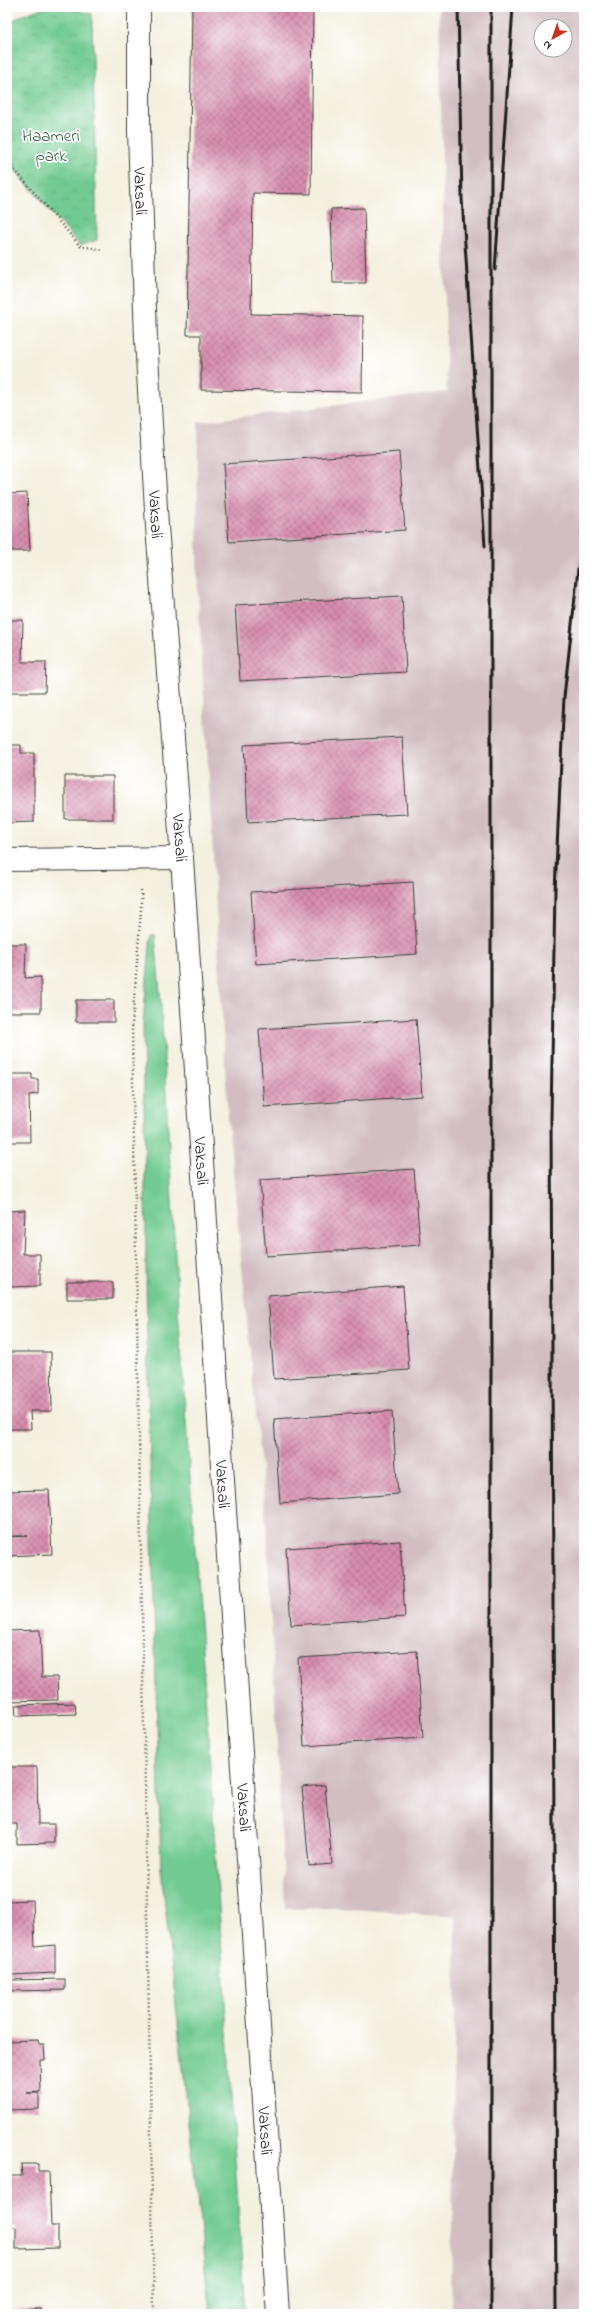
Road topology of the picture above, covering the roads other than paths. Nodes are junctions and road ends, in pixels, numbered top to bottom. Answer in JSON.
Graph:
{"nodes":[{"id":1,"x":139,"y":7,"type":"edge"},
{"id":2,"x":182,"y":858,"type":"junction"},
{"id":3,"x":7,"y":860,"type":"edge"},
{"id":4,"x":278,"y":2314,"type":"edge"}],
"edges":[{"from":1,"to":2,"type":"street","name":"Vaksali"},
{"from":2,"to":3,"type":"street"},
{"from":2,"to":4,"type":"street","name":"Vaksali"}]}
